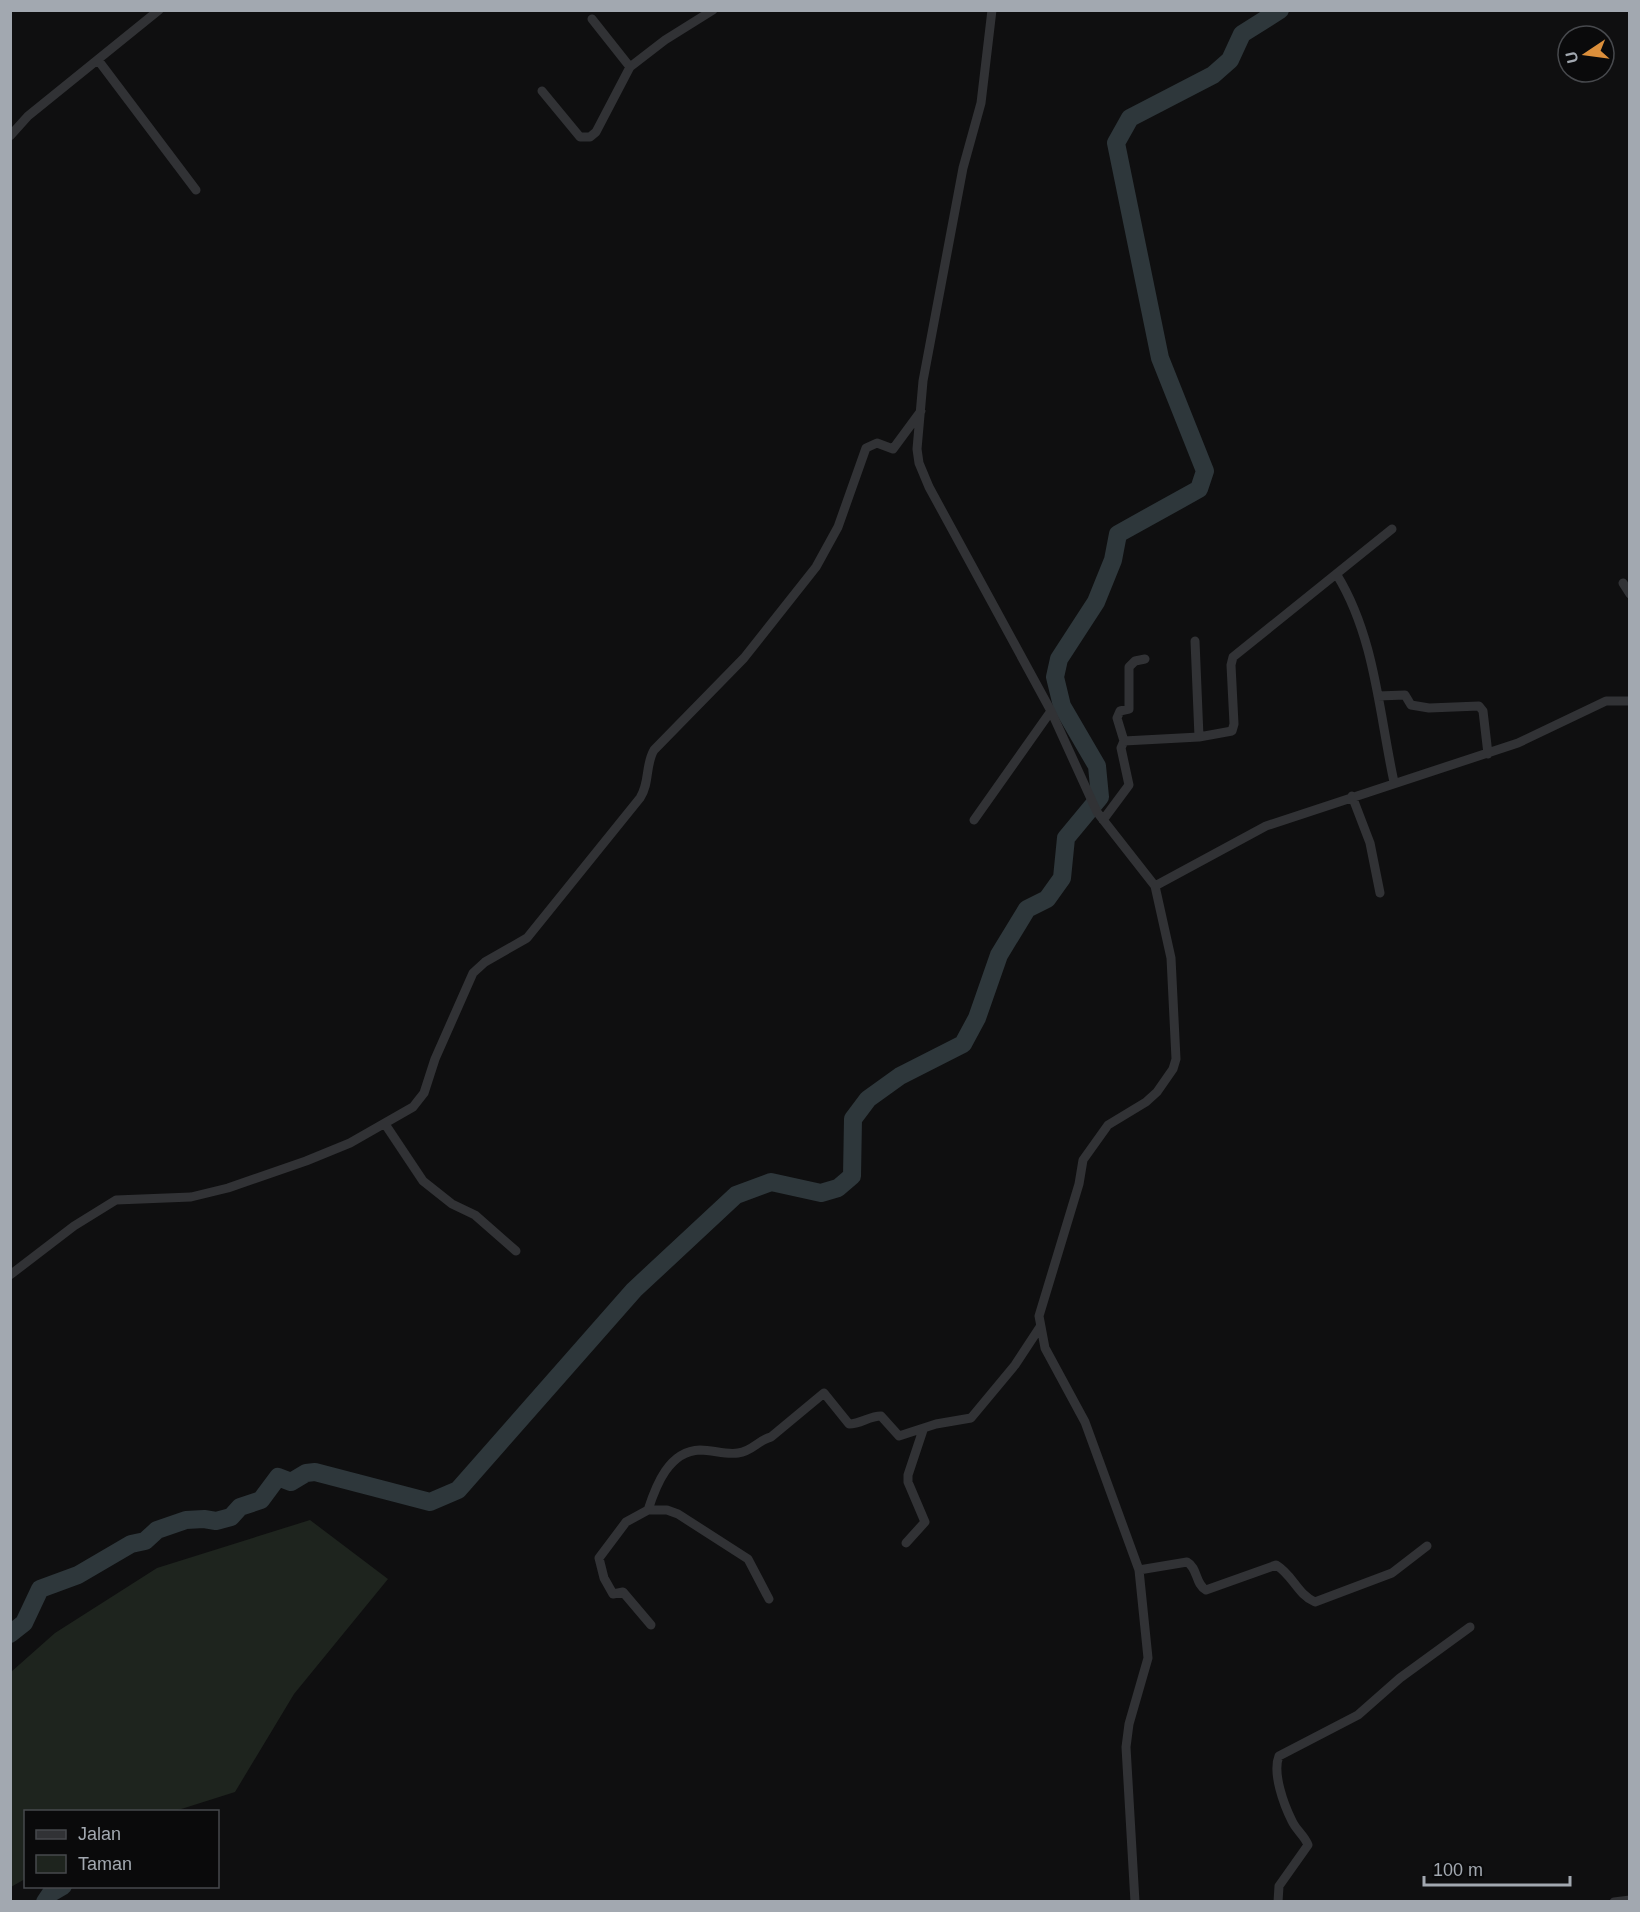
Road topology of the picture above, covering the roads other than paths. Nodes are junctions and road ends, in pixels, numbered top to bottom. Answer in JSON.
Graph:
{"nodes":[{"id":1,"x":159,"y":10,"type":"edge"},
{"id":2,"x":713,"y":10,"type":"edge"},
{"id":3,"x":992,"y":10,"type":"edge"},
{"id":4,"x":592,"y":19,"type":"dead end"},
{"id":5,"x":98,"y":60,"type":"junction"},
{"id":6,"x":630,"y":67,"type":"junction"},
{"id":7,"x":542,"y":91,"type":"dead end"},
{"id":8,"x":10,"y":136,"type":"edge"},
{"id":9,"x":195,"y":190,"type":"dead end"},
{"id":10,"x":921,"y":411,"type":"junction"},
{"id":11,"x":1392,"y":529,"type":"dead end"},
{"id":12,"x":1337,"y":575,"type":"junction"},
{"id":13,"x":1623,"y":583,"type":"dead end"},
{"id":14,"x":1629,"y":594,"type":"edge"},
{"id":15,"x":1195,"y":641,"type":"dead end"},
{"id":16,"x":1145,"y":659,"type":"dead end"},
{"id":17,"x":1378,"y":696,"type":"junction"},
{"id":18,"x":1629,"y":701,"type":"edge"},
{"id":19,"x":1051,"y":711,"type":"junction"},
{"id":20,"x":1199,"y":737,"type":"junction"},
{"id":21,"x":1124,"y":741,"type":"junction"},
{"id":22,"x":1488,"y":754,"type":"junction"},
{"id":23,"x":1394,"y":782,"type":"junction"},
{"id":24,"x":1352,"y":796,"type":"junction"},
{"id":25,"x":1100,"y":816,"type":"junction"},
{"id":26,"x":974,"y":820,"type":"dead end"},
{"id":27,"x":1155,"y":886,"type":"junction"},
{"id":28,"x":1380,"y":893,"type":"dead end"},
{"id":29,"x":385,"y":1124,"type":"junction"},
{"id":30,"x":516,"y":1251,"type":"dead end"},
{"id":31,"x":10,"y":1275,"type":"edge"},
{"id":32,"x":1040,"y":1327,"type":"junction"},
{"id":33,"x":924,"y":1430,"type":"junction"},
{"id":34,"x":648,"y":1510,"type":"junction"},
{"id":35,"x":906,"y":1542,"type":"dead end"},
{"id":36,"x":1427,"y":1546,"type":"dead end"},
{"id":37,"x":1139,"y":1570,"type":"junction"},
{"id":38,"x":769,"y":1599,"type":"dead end"},
{"id":39,"x":651,"y":1625,"type":"dead end"},
{"id":40,"x":1470,"y":1627,"type":"dead end"},
{"id":41,"x":1629,"y":1900,"type":"edge"},
{"id":42,"x":1135,"y":1902,"type":"edge"},
{"id":43,"x":1278,"y":1902,"type":"edge"},
{"id":44,"x":1614,"y":1902,"type":"edge"}],
"edges":[{"from":1,"to":5,"type":"street"},
{"from":2,"to":6,"type":"street"},
{"from":3,"to":10,"type":"street"},
{"from":4,"to":6,"type":"street"},
{"from":5,"to":8,"type":"street"},
{"from":5,"to":9,"type":"street"},
{"from":6,"to":7,"type":"street"},
{"from":10,"to":19,"type":"street"},
{"from":10,"to":29,"type":"street"},
{"from":11,"to":12,"type":"street"},
{"from":12,"to":17,"type":"street"},
{"from":12,"to":20,"type":"street"},
{"from":13,"to":14,"type":"street"},
{"from":15,"to":20,"type":"street"},
{"from":16,"to":21,"type":"street"},
{"from":17,"to":22,"type":"street"},
{"from":17,"to":23,"type":"street"},
{"from":18,"to":22,"type":"street"},
{"from":19,"to":25,"type":"street"},
{"from":19,"to":26,"type":"street"},
{"from":20,"to":21,"type":"street"},
{"from":21,"to":25,"type":"street"},
{"from":22,"to":23,"type":"street"},
{"from":23,"to":24,"type":"street"},
{"from":24,"to":27,"type":"street"},
{"from":24,"to":28,"type":"street"},
{"from":25,"to":27,"type":"street"},
{"from":27,"to":32,"type":"street"},
{"from":29,"to":30,"type":"street"},
{"from":29,"to":31,"type":"street"},
{"from":32,"to":33,"type":"street"},
{"from":32,"to":37,"type":"street"},
{"from":33,"to":34,"type":"street"},
{"from":33,"to":35,"type":"street"},
{"from":34,"to":38,"type":"street"},
{"from":34,"to":39,"type":"street"},
{"from":36,"to":37,"type":"street"},
{"from":37,"to":42,"type":"street"},
{"from":40,"to":43,"type":"street"},
{"from":41,"to":44,"type":"street"}]}
